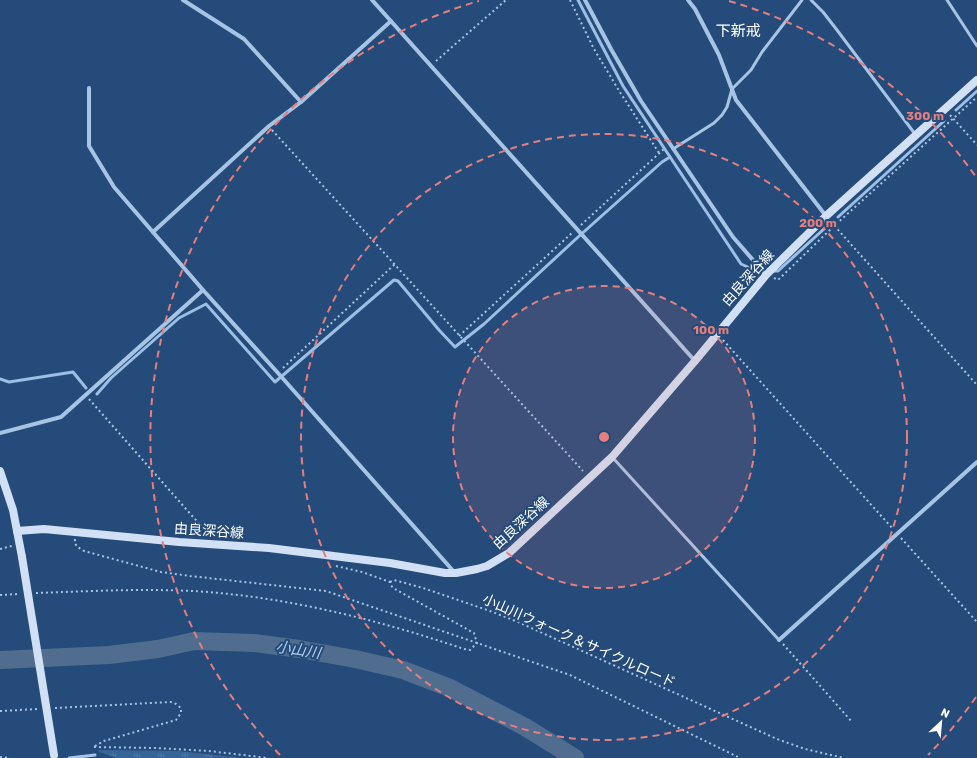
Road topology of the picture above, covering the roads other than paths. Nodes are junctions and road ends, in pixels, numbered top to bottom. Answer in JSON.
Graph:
{"nodes":[{"id":1,"x":183,"y":0,"type":"edge"},
{"id":2,"x":372,"y":0,"type":"edge"},
{"id":3,"x":585,"y":0,"type":"edge"},
{"id":4,"x":688,"y":0,"type":"edge"},
{"id":5,"x":802,"y":0,"type":"edge"},
{"id":6,"x":811,"y":0,"type":"edge"},
{"id":7,"x":947,"y":0,"type":"edge"},
{"id":8,"x":391,"y":21,"type":"junction"},
{"id":9,"x":977,"y":46,"type":"edge"},
{"id":10,"x":977,"y":80,"type":"edge"},
{"id":11,"x":89,"y":88,"type":"dead end"},
{"id":12,"x":732,"y":89,"type":"junction"},
{"id":13,"x":300,"y":102,"type":"junction"},
{"id":14,"x":916,"y":135,"type":"junction"},
{"id":15,"x":673,"y":149,"type":"junction"},
{"id":16,"x":826,"y":216,"type":"junction"},
{"id":17,"x":153,"y":232,"type":"junction"},
{"id":18,"x":766,"y":275,"type":"junction"},
{"id":19,"x":203,"y":290,"type":"junction"},
{"id":20,"x":695,"y":361,"type":"junction"},
{"id":21,"x":0,"y":433,"type":"edge"},
{"id":22,"x":612,"y":457,"type":"junction"},
{"id":23,"x":977,"y":462,"type":"edge"},
{"id":24,"x":0,"y":471,"type":"edge"},
{"id":25,"x":17,"y":531,"type":"junction"},
{"id":26,"x":456,"y":573,"type":"junction"},
{"id":27,"x":779,"y":640,"type":"joint"},
{"id":28,"x":95,"y":755,"type":"dead end"},
{"id":29,"x":55,"y":757,"type":"edge"},
{"id":30,"x":69,"y":758,"type":"edge"}],
"edges":[{"from":1,"to":13,"type":"street"},
{"from":2,"to":8,"type":"street"},
{"from":3,"to":15,"type":"street"},
{"from":4,"to":12,"type":"street"},
{"from":5,"to":12,"type":"lane"},
{"from":6,"to":14,"type":"lane"},
{"from":7,"to":9,"type":"lane"},
{"from":8,"to":13,"type":"street"},
{"from":8,"to":20,"type":"street"},
{"from":10,"to":14,"type":"main road","name":"由良深谷線"},
{"from":11,"to":17,"type":"street"},
{"from":12,"to":15,"type":"lane"},
{"from":12,"to":16,"type":"street"},
{"from":13,"to":17,"type":"street"},
{"from":14,"to":16,"type":"main road","name":"由良深谷線"},
{"from":15,"to":18,"type":"street"},
{"from":16,"to":18,"type":"main road","name":"由良深谷線"},
{"from":17,"to":19,"type":"street"},
{"from":18,"to":20,"type":"main road","name":"由良深谷線"},
{"from":19,"to":21,"type":"street"},
{"from":19,"to":26,"type":"street"},
{"from":20,"to":22,"type":"main road","name":"由良深谷線"},
{"from":22,"to":26,"type":"main road","name":"由良深谷線"},
{"from":22,"to":27,"type":"lane"},
{"from":23,"to":27,"type":"street"},
{"from":24,"to":25,"type":"main road"},
{"from":25,"to":26,"type":"main road","name":"由良深谷線"},
{"from":25,"to":29,"type":"main road","bridge":true},
{"from":28,"to":30,"type":"lane"}]}
